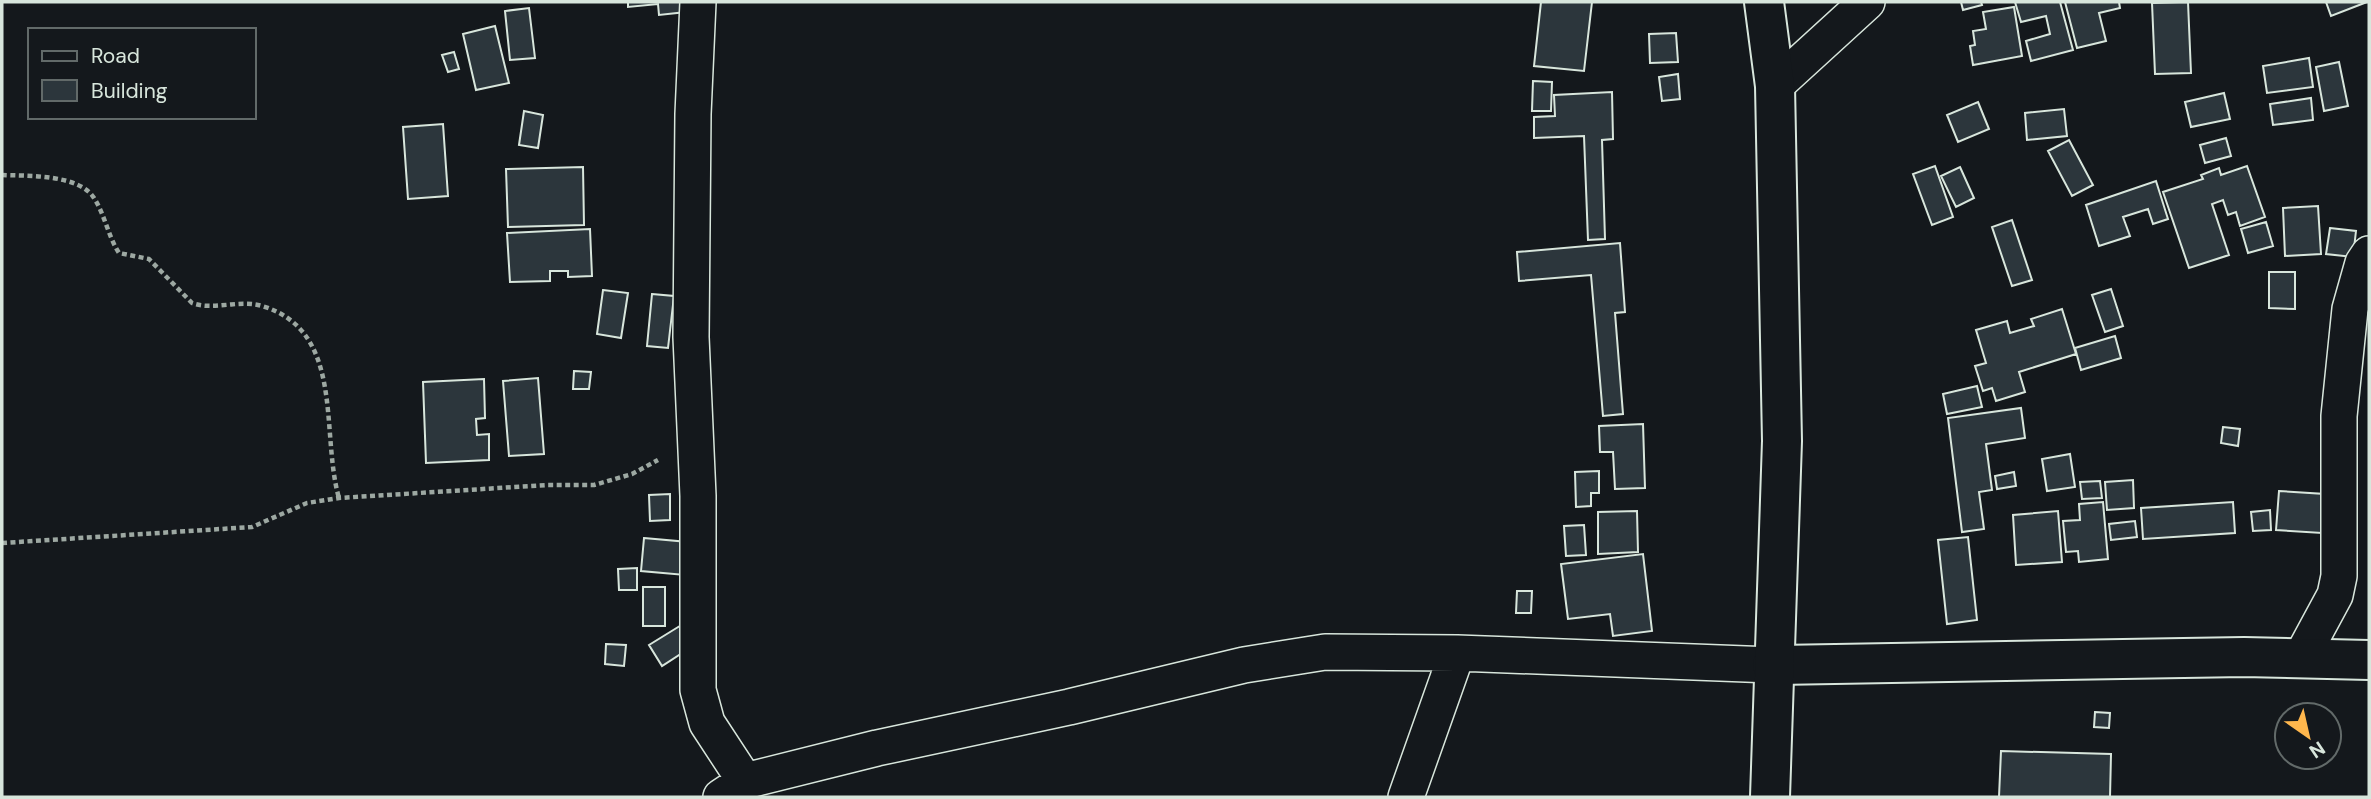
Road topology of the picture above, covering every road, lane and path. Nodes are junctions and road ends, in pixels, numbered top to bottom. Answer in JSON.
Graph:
{"nodes":[{"id":1,"x":698,"y":2,"type":"edge"},
{"id":2,"x":1765,"y":2,"type":"edge"},
{"id":3,"x":1867,"y":2,"type":"edge"},
{"id":4,"x":1775,"y":86,"type":"junction"},
{"id":5,"x":2,"y":175,"type":"edge"},
{"id":6,"x":2369,"y":254,"type":"edge"},
{"id":7,"x":697,"y":455,"type":"junction"},
{"id":8,"x":339,"y":498,"type":"junction"},
{"id":9,"x":2,"y":543,"type":"edge"},
{"id":10,"x":1457,"y":653,"type":"junction"},
{"id":11,"x":2301,"y":658,"type":"junction"},
{"id":12,"x":2369,"y":660,"type":"edge"},
{"id":13,"x":1772,"y":665,"type":"junction"},
{"id":14,"x":733,"y":789,"type":"edge"},
{"id":15,"x":1406,"y":797,"type":"edge"},
{"id":16,"x":1770,"y":797,"type":"edge"}],
"edges":[{"from":1,"to":7,"type":"street"},
{"from":2,"to":4,"type":"main road"},
{"from":3,"to":4,"type":"street"},
{"from":4,"to":13,"type":"main road"},
{"from":5,"to":8,"type":"path"},
{"from":6,"to":11,"type":"street"},
{"from":7,"to":8,"type":"path"},
{"from":7,"to":14,"type":"street"},
{"from":8,"to":9,"type":"path"},
{"from":10,"to":13,"type":"street"},
{"from":10,"to":14,"type":"street"},
{"from":10,"to":15,"type":"street"},
{"from":11,"to":12,"type":"main road"},
{"from":11,"to":13,"type":"main road"},
{"from":13,"to":16,"type":"main road"}]}
